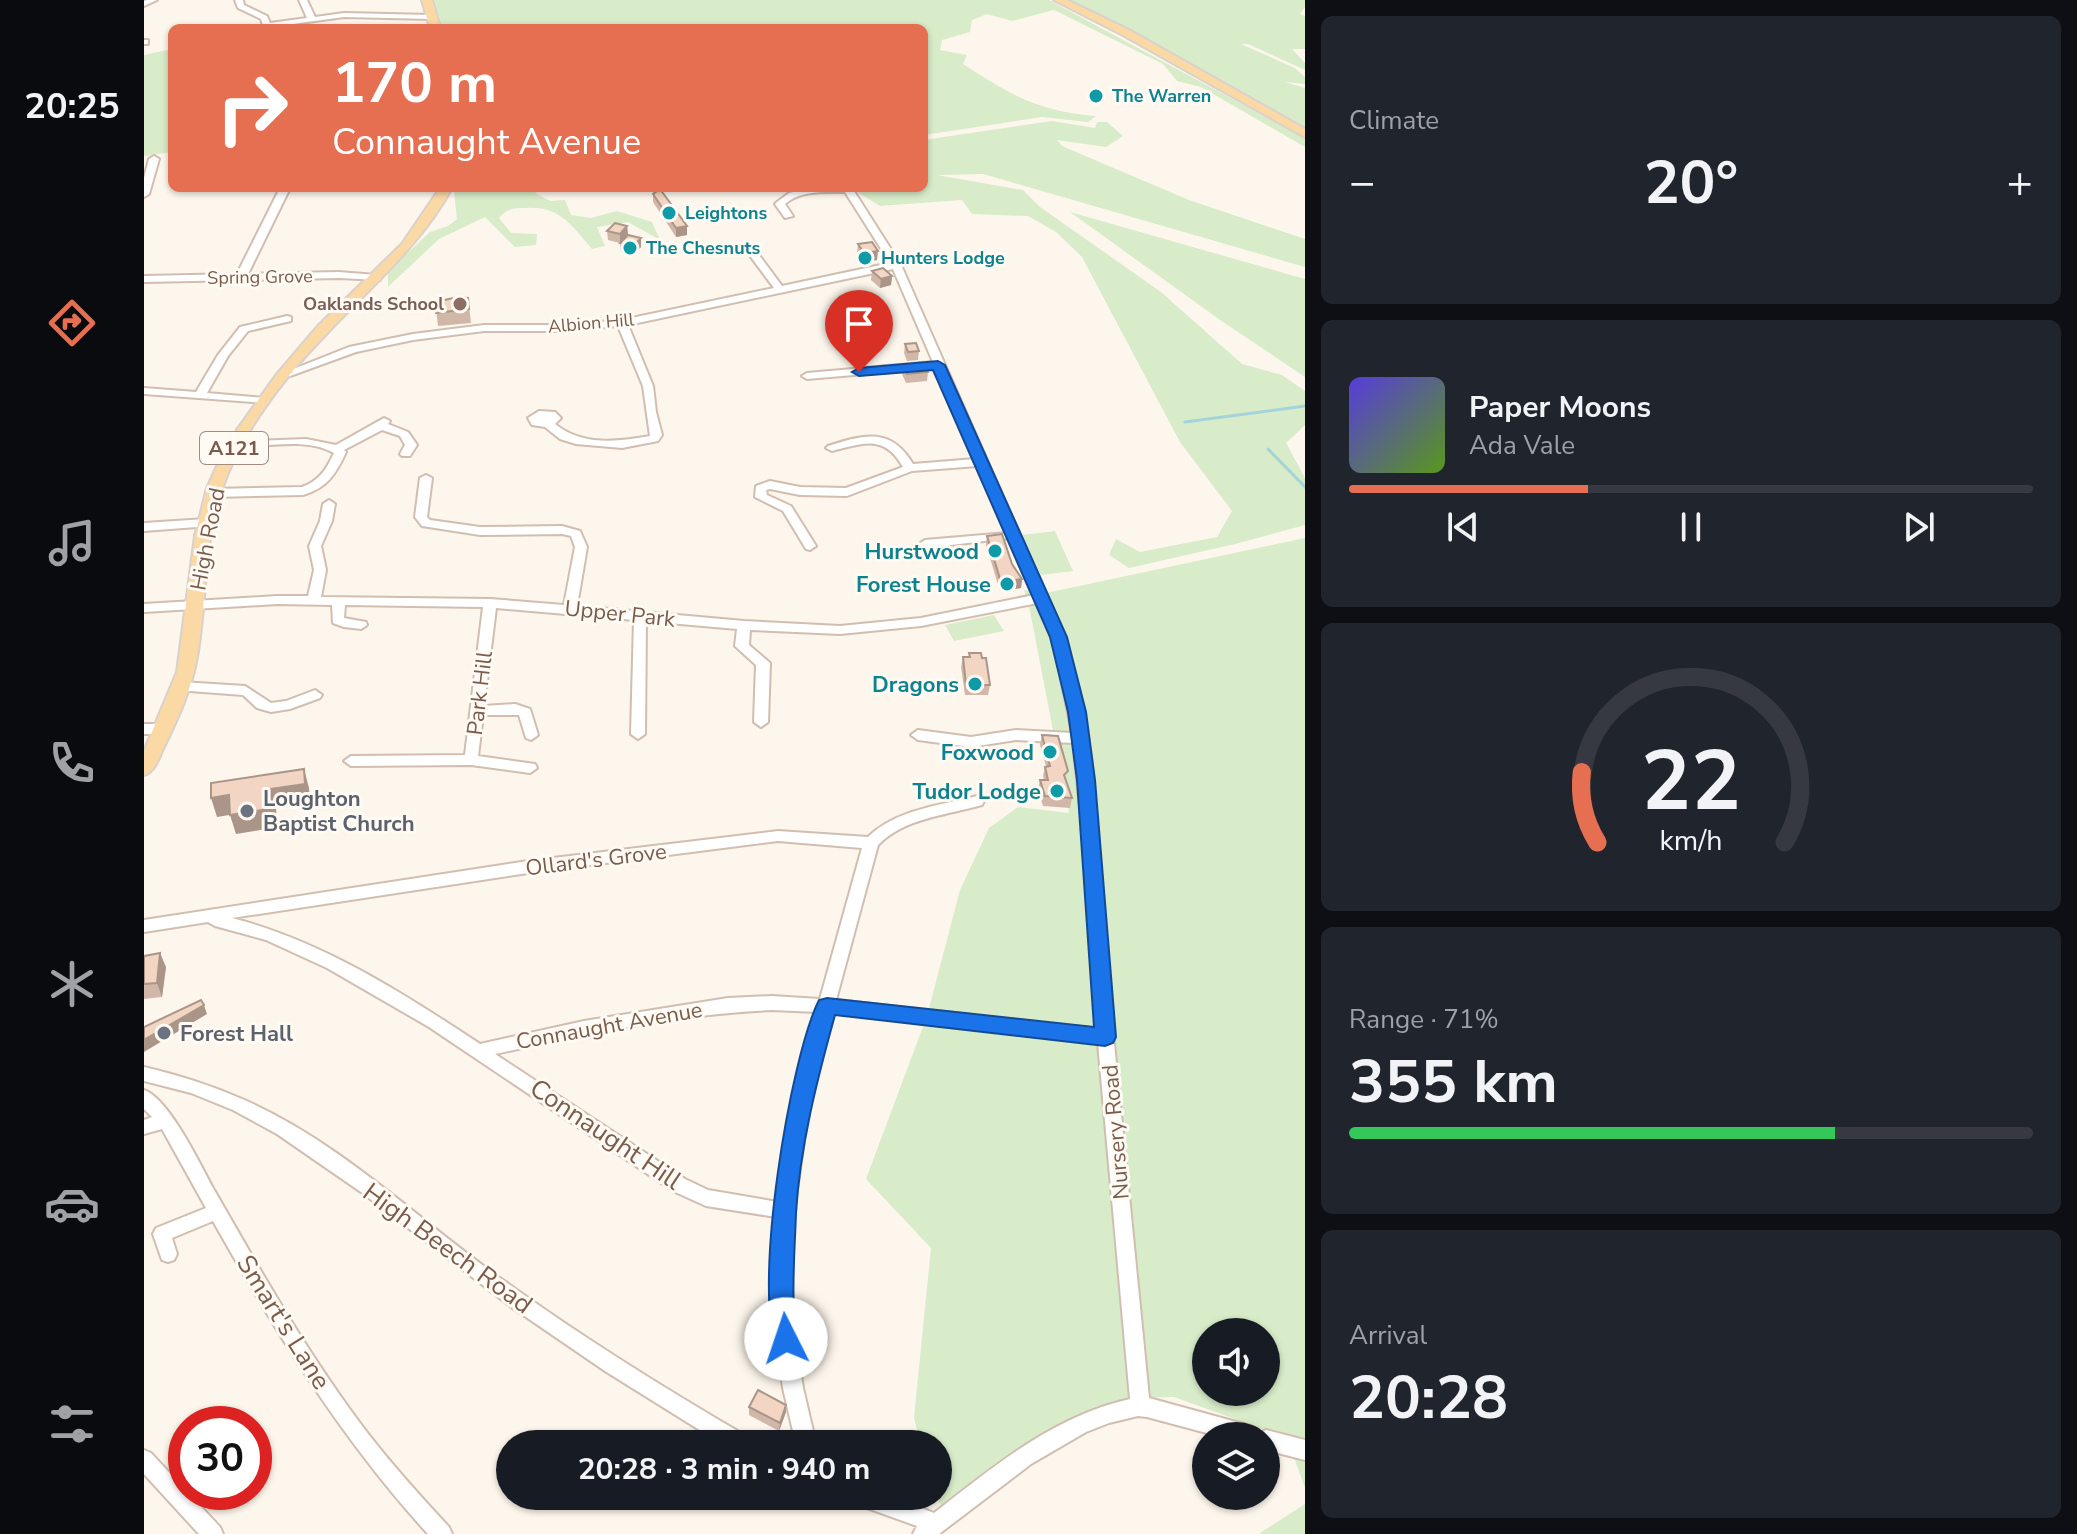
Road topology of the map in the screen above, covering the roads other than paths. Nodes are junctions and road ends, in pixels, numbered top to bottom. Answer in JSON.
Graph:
{"nodes":[{"id":1,"x":153,"y":0,"type":"edge"},
{"id":2,"x":239,"y":0,"type":"edge"},
{"id":3,"x":303,"y":0,"type":"edge"},
{"id":4,"x":427,"y":0,"type":"edge"},
{"id":5,"x":1059,"y":0,"type":"edge"},
{"id":6,"x":144,"y":4,"type":"edge"},
{"id":7,"x":323,"y":18,"type":"junction"},
{"id":8,"x":312,"y":19,"type":"junction"},
{"id":9,"x":433,"y":22,"type":"edge"},
{"id":10,"x":267,"y":24,"type":"edge"},
{"id":11,"x":284,"y":24,"type":"edge"},
{"id":12,"x":326,"y":24,"type":"edge"},
{"id":13,"x":1305,"y":134,"type":"edge"},
{"id":14,"x":154,"y":159,"type":"dead end"},
{"id":15,"x":283,"y":192,"type":"edge"},
{"id":16,"x":445,"y":192,"type":"edge"},
{"id":17,"x":822,"y":192,"type":"edge"},
{"id":18,"x":850,"y":192,"type":"edge"},
{"id":19,"x":144,"y":194,"type":"edge"},
{"id":20,"x":788,"y":216,"type":"dead end"},
{"id":21,"x":753,"y":253,"type":"dead end"},
{"id":22,"x":896,"y":265,"type":"junction"},
{"id":23,"x":241,"y":277,"type":"junction"},
{"id":24,"x":376,"y":278,"type":"junction"},
{"id":25,"x":144,"y":279,"type":"edge"},
{"id":26,"x":781,"y":291,"type":"junction"},
{"id":27,"x":287,"y":319,"type":"dead end"},
{"id":28,"x":622,"y":323,"type":"junction"},
{"id":29,"x":938,"y":365,"type":"junction"},
{"id":30,"x":286,"y":374,"type":"junction"},
{"id":31,"x":807,"y":376,"type":"dead end"},
{"id":32,"x":144,"y":391,"type":"edge"},
{"id":33,"x":200,"y":395,"type":"junction"},
{"id":34,"x":264,"y":401,"type":"junction"},
{"id":35,"x":548,"y":424,"type":"dead end"},
{"id":36,"x":236,"y":444,"type":"junction"},
{"id":37,"x":832,"y":448,"type":"dead end"},
{"id":38,"x":337,"y":449,"type":"junction"},
{"id":39,"x":406,"y":454,"type":"dead end"},
{"id":40,"x":980,"y":462,"type":"junction"},
{"id":41,"x":910,"y":468,"type":"junction"},
{"id":42,"x":426,"y":478,"type":"dead end"},
{"id":43,"x":800,"y":491,"type":"junction"},
{"id":44,"x":213,"y":493,"type":"junction"},
{"id":45,"x":329,"y":504,"type":"dead end"},
{"id":46,"x":787,"y":509,"type":"junction"},
{"id":47,"x":206,"y":523,"type":"junction"},
{"id":48,"x":144,"y":527,"type":"edge"},
{"id":49,"x":1013,"y":535,"type":"junction"},
{"id":50,"x":925,"y":544,"type":"dead end"},
{"id":51,"x":810,"y":546,"type":"dead end"},
{"id":52,"x":1042,"y":598,"type":"junction"},
{"id":53,"x":339,"y":601,"type":"junction"},
{"id":54,"x":313,"y":602,"type":"junction"},
{"id":55,"x":490,"y":603,"type":"junction"},
{"id":56,"x":194,"y":606,"type":"junction"},
{"id":57,"x":144,"y":608,"type":"edge"},
{"id":58,"x":570,"y":608,"type":"junction"},
{"id":59,"x":640,"y":616,"type":"junction"},
{"id":60,"x":361,"y":625,"type":"dead end"},
{"id":61,"x":744,"y":625,"type":"junction"},
{"id":62,"x":181,"y":687,"type":"junction"},
{"id":63,"x":315,"y":695,"type":"dead end"},
{"id":64,"x":476,"y":711,"type":"junction"},
{"id":65,"x":761,"y":722,"type":"dead end"},
{"id":66,"x":643,"y":728,"type":"dead end"},
{"id":67,"x":144,"y":729,"type":"edge"},
{"id":68,"x":163,"y":729,"type":"junction"},
{"id":69,"x":531,"y":735,"type":"dead end"},
{"id":70,"x":918,"y":735,"type":"dead end"},
{"id":71,"x":1080,"y":738,"type":"junction"},
{"id":72,"x":471,"y":760,"type":"junction"},
{"id":73,"x":351,"y":761,"type":"dead end"},
{"id":74,"x":530,"y":768,"type":"dead end"},
{"id":75,"x":144,"y":769,"type":"edge"},
{"id":76,"x":977,"y":801,"type":"dead end"},
{"id":77,"x":871,"y":843,"type":"junction"},
{"id":78,"x":208,"y":918,"type":"junction"},
{"id":79,"x":144,"y":926,"type":"edge"},
{"id":80,"x":827,"y":1006,"type":"junction"},
{"id":81,"x":1105,"y":1037,"type":"junction"},
{"id":82,"x":481,"y":1050,"type":"junction"},
{"id":83,"x":144,"y":1074,"type":"edge"},
{"id":84,"x":144,"y":1097,"type":"edge"},
{"id":85,"x":166,"y":1121,"type":"junction"},
{"id":86,"x":144,"y":1127,"type":"edge"},
{"id":87,"x":218,"y":1211,"type":"junction"},
{"id":88,"x":785,"y":1211,"type":"junction"},
{"id":89,"x":168,"y":1254,"type":"dead end"},
{"id":90,"x":1140,"y":1407,"type":"junction"},
{"id":91,"x":1197,"y":1422,"type":"edge"},
{"id":92,"x":717,"y":1430,"type":"edge"},
{"id":93,"x":803,"y":1430,"type":"edge"},
{"id":94,"x":1280,"y":1444,"type":"edge"},
{"id":95,"x":1305,"y":1450,"type":"edge"},
{"id":96,"x":144,"y":1460,"type":"edge"},
{"id":97,"x":903,"y":1510,"type":"edge"},
{"id":98,"x":929,"y":1529,"type":"edge"},
{"id":99,"x":213,"y":1534,"type":"edge"},
{"id":100,"x":442,"y":1534,"type":"edge"}],
"edges":[{"from":1,"to":6,"type":"street"},
{"from":2,"to":10,"type":"street"},
{"from":3,"to":8,"type":"street"},
{"from":4,"to":9,"type":"main road"},
{"from":5,"to":13,"type":"main road"},
{"from":7,"to":8,"type":"street"},
{"from":7,"to":9,"type":"street"},
{"from":7,"to":12,"type":"street"},
{"from":8,"to":11,"type":"street"},
{"from":14,"to":19,"type":"street"},
{"from":15,"to":23,"type":"street"},
{"from":16,"to":24,"type":"main road","name":"High Road","number":"A121"},
{"from":17,"to":20,"type":"street"},
{"from":18,"to":22,"type":"street","name":"Nursery Road"},
{"from":21,"to":26,"type":"street"},
{"from":22,"to":26,"type":"street","name":"Albion Hill"},
{"from":22,"to":29,"type":"street","name":"Nursery Road"},
{"from":23,"to":24,"type":"street","name":"Spring Grove"},
{"from":23,"to":25,"type":"street","name":"Spring Grove"},
{"from":24,"to":30,"type":"main road","name":"High Road","number":"A121"},
{"from":26,"to":28,"type":"street","name":"Albion Hill"},
{"from":27,"to":33,"type":"street"},
{"from":28,"to":30,"type":"street","name":"Albion Hill"},
{"from":28,"to":35,"type":"street"},
{"from":29,"to":31,"type":"street"},
{"from":29,"to":40,"type":"street","name":"Nursery Road"},
{"from":30,"to":34,"type":"main road","name":"High Road","number":"A121"},
{"from":32,"to":33,"type":"street"},
{"from":33,"to":34,"type":"street"},
{"from":34,"to":36,"type":"main road","name":"High Road","number":"A121"},
{"from":36,"to":38,"type":"street"},
{"from":36,"to":44,"type":"main road","name":"High Road","number":"A121"},
{"from":37,"to":41,"type":"street"},
{"from":38,"to":39,"type":"street"},
{"from":38,"to":44,"type":"street"},
{"from":40,"to":41,"type":"street"},
{"from":40,"to":49,"type":"street","name":"Nursery Road"},
{"from":41,"to":43,"type":"street"},
{"from":42,"to":58,"type":"street"},
{"from":43,"to":46,"type":"street"},
{"from":43,"to":46,"type":"street"},
{"from":44,"to":47,"type":"main road","name":"High Road","number":"A121"},
{"from":45,"to":54,"type":"street"},
{"from":46,"to":51,"type":"street"},
{"from":47,"to":48,"type":"street"},
{"from":47,"to":56,"type":"main road","name":"High Road","number":"A121"},
{"from":49,"to":50,"type":"street"},
{"from":49,"to":52,"type":"street","name":"Nursery Road"},
{"from":52,"to":61,"type":"street","name":"Upper Park"},
{"from":52,"to":71,"type":"street","name":"Nursery Road"},
{"from":53,"to":54,"type":"street","name":"Upper Park"},
{"from":53,"to":55,"type":"street","name":"Upper Park"},
{"from":53,"to":60,"type":"street"},
{"from":54,"to":56,"type":"street","name":"Upper Park"},
{"from":55,"to":58,"type":"street","name":"Upper Park"},
{"from":55,"to":64,"type":"street","name":"Park Hill"},
{"from":56,"to":57,"type":"street","name":"Upper Park"},
{"from":56,"to":62,"type":"main road","name":"High Road","number":"A121"},
{"from":58,"to":59,"type":"street","name":"Upper Park"},
{"from":59,"to":61,"type":"street","name":"Upper Park"},
{"from":59,"to":66,"type":"street"},
{"from":61,"to":65,"type":"street"},
{"from":62,"to":63,"type":"street"},
{"from":62,"to":68,"type":"main road","name":"High Road","number":"A121"},
{"from":64,"to":69,"type":"street"},
{"from":64,"to":72,"type":"street","name":"Park Hill"},
{"from":67,"to":68,"type":"street"},
{"from":68,"to":75,"type":"main road","name":"High Road","number":"A121"},
{"from":70,"to":71,"type":"street"},
{"from":71,"to":81,"type":"street","name":"Nursery Road"},
{"from":72,"to":73,"type":"street","name":"Park Hill"},
{"from":72,"to":74,"type":"street"},
{"from":76,"to":77,"type":"street"},
{"from":77,"to":78,"type":"street","name":"Ollard's Grove"},
{"from":77,"to":80,"type":"street"},
{"from":78,"to":79,"type":"street"},
{"from":78,"to":82,"type":"street"},
{"from":80,"to":81,"type":"street","name":"Connaught Avenue"},
{"from":80,"to":82,"type":"street","name":"Connaught Avenue"},
{"from":80,"to":88,"type":"street"},
{"from":81,"to":90,"type":"street","name":"Nursery Road"},
{"from":82,"to":88,"type":"street","name":"Connaught Hill"},
{"from":83,"to":92,"type":"street","name":"High Beech Road"},
{"from":84,"to":85,"type":"street","name":"Smart's Lane"},
{"from":85,"to":86,"type":"street"},
{"from":85,"to":87,"type":"street","name":"Smart's Lane"},
{"from":87,"to":89,"type":"street"},
{"from":87,"to":100,"type":"street","name":"Smart's Lane"},
{"from":88,"to":93,"type":"street"},
{"from":90,"to":91,"type":"street"},
{"from":90,"to":98,"type":"street"},
{"from":94,"to":95,"type":"street"},
{"from":96,"to":99,"type":"street"},
{"from":97,"to":98,"type":"street"}]}
